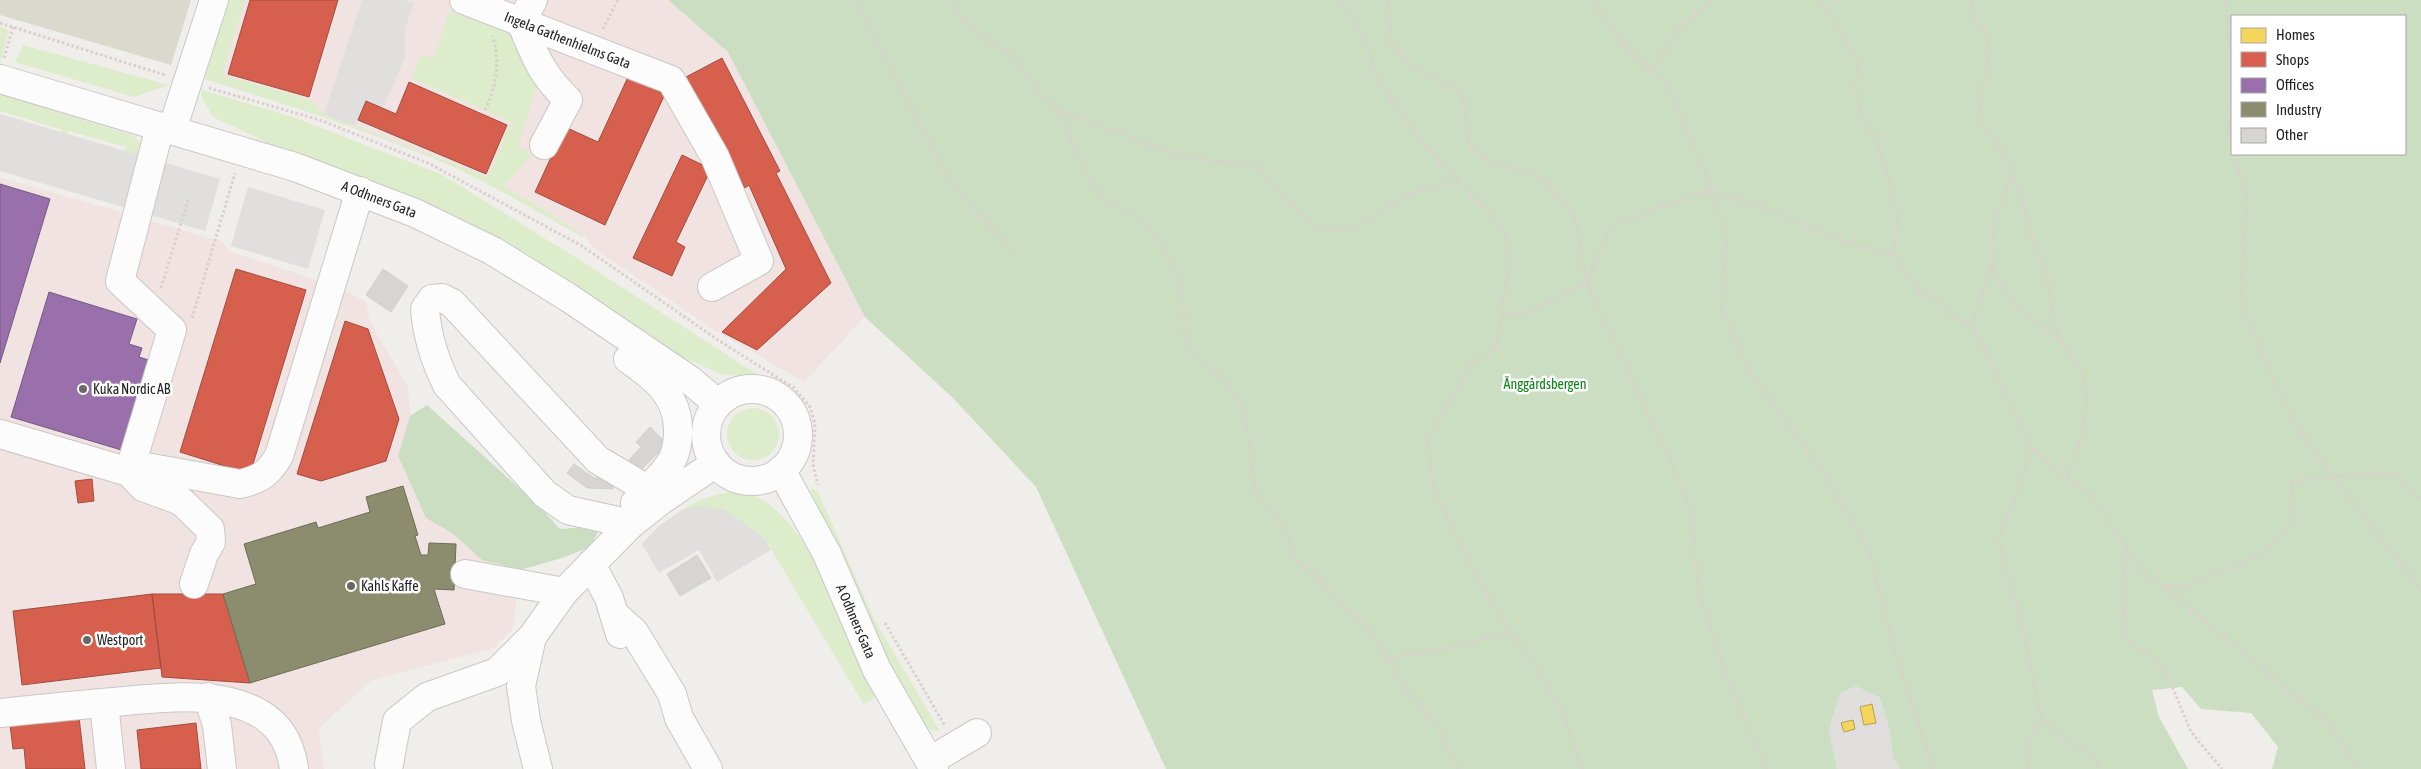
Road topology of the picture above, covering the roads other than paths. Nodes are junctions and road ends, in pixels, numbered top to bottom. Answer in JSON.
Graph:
{"nodes":[{"id":1,"x":214,"y":0,"type":"edge"},
{"id":2,"x":469,"y":2,"type":"edge"},
{"id":3,"x":527,"y":11,"type":"edge"},
{"id":4,"x":1,"y":71,"type":"edge"},
{"id":5,"x":166,"y":129,"type":"junction"},
{"id":6,"x":544,"y":145,"type":"dead end"},
{"id":7,"x":358,"y":198,"type":"junction"},
{"id":8,"x":712,"y":287,"type":"dead end"},
{"id":9,"x":718,"y":404,"type":"junction"},
{"id":10,"x":0,"y":434,"type":"edge"},
{"id":11,"x":716,"y":463,"type":"junction"},
{"id":12,"x":781,"y":470,"type":"junction"},
{"id":13,"x":129,"y":472,"type":"junction"},
{"id":14,"x":653,"y":495,"type":"junction"},
{"id":15,"x":625,"y":522,"type":"junction"},
{"id":16,"x":591,"y":564,"type":"junction"},
{"id":17,"x":465,"y":574,"type":"dead end"},
{"id":18,"x":194,"y":584,"type":"dead end"},
{"id":19,"x":564,"y":592,"type":"junction"},
{"id":20,"x":532,"y":637,"type":"junction"},
{"id":21,"x":208,"y":697,"type":"junction"},
{"id":22,"x":104,"y":702,"type":"junction"},
{"id":23,"x":0,"y":713,"type":"edge"},
{"id":24,"x":977,"y":733,"type":"dead end"},
{"id":25,"x":390,"y":764,"type":"dead end"},
{"id":26,"x":932,"y":765,"type":"edge"},
{"id":27,"x":111,"y":769,"type":"edge"},
{"id":28,"x":222,"y":769,"type":"edge"},
{"id":29,"x":294,"y":769,"type":"edge"},
{"id":30,"x":538,"y":769,"type":"edge"},
{"id":31,"x":708,"y":769,"type":"edge"}],
"edges":[{"from":1,"to":5,"type":"street"},
{"from":2,"to":3,"type":"street","name":"Ingela Gathenhielms Gata"},
{"from":3,"to":6,"type":"street"},
{"from":3,"to":8,"type":"street","name":"Ingela Gathenhielms Gata"},
{"from":4,"to":5,"type":"street","name":"A Odhners Gata"},
{"from":5,"to":7,"type":"street","name":"A Odhners Gata"},
{"from":5,"to":13,"type":"street"},
{"from":7,"to":9,"type":"street","name":"A Odhners Gata"},
{"from":7,"to":13,"type":"street"},
{"from":7,"to":14,"type":"street"},
{"from":9,"to":11,"type":"street"},
{"from":9,"to":12,"type":"street"},
{"from":10,"to":13,"type":"street"},
{"from":11,"to":12,"type":"street"},
{"from":11,"to":14,"type":"street"},
{"from":12,"to":26,"type":"street","name":"A Odhners Gata"},
{"from":13,"to":18,"type":"street"},
{"from":14,"to":15,"type":"street"},
{"from":14,"to":15,"type":"street"},
{"from":15,"to":16,"type":"street"},
{"from":16,"to":19,"type":"street"},
{"from":16,"to":31,"type":"street"},
{"from":17,"to":19,"type":"street"},
{"from":19,"to":20,"type":"street"},
{"from":20,"to":25,"type":"street"},
{"from":20,"to":30,"type":"street"},
{"from":21,"to":22,"type":"street"},
{"from":21,"to":28,"type":"street"},
{"from":21,"to":29,"type":"street"},
{"from":22,"to":23,"type":"street"},
{"from":22,"to":27,"type":"street"},
{"from":24,"to":26,"type":"street"}]}
